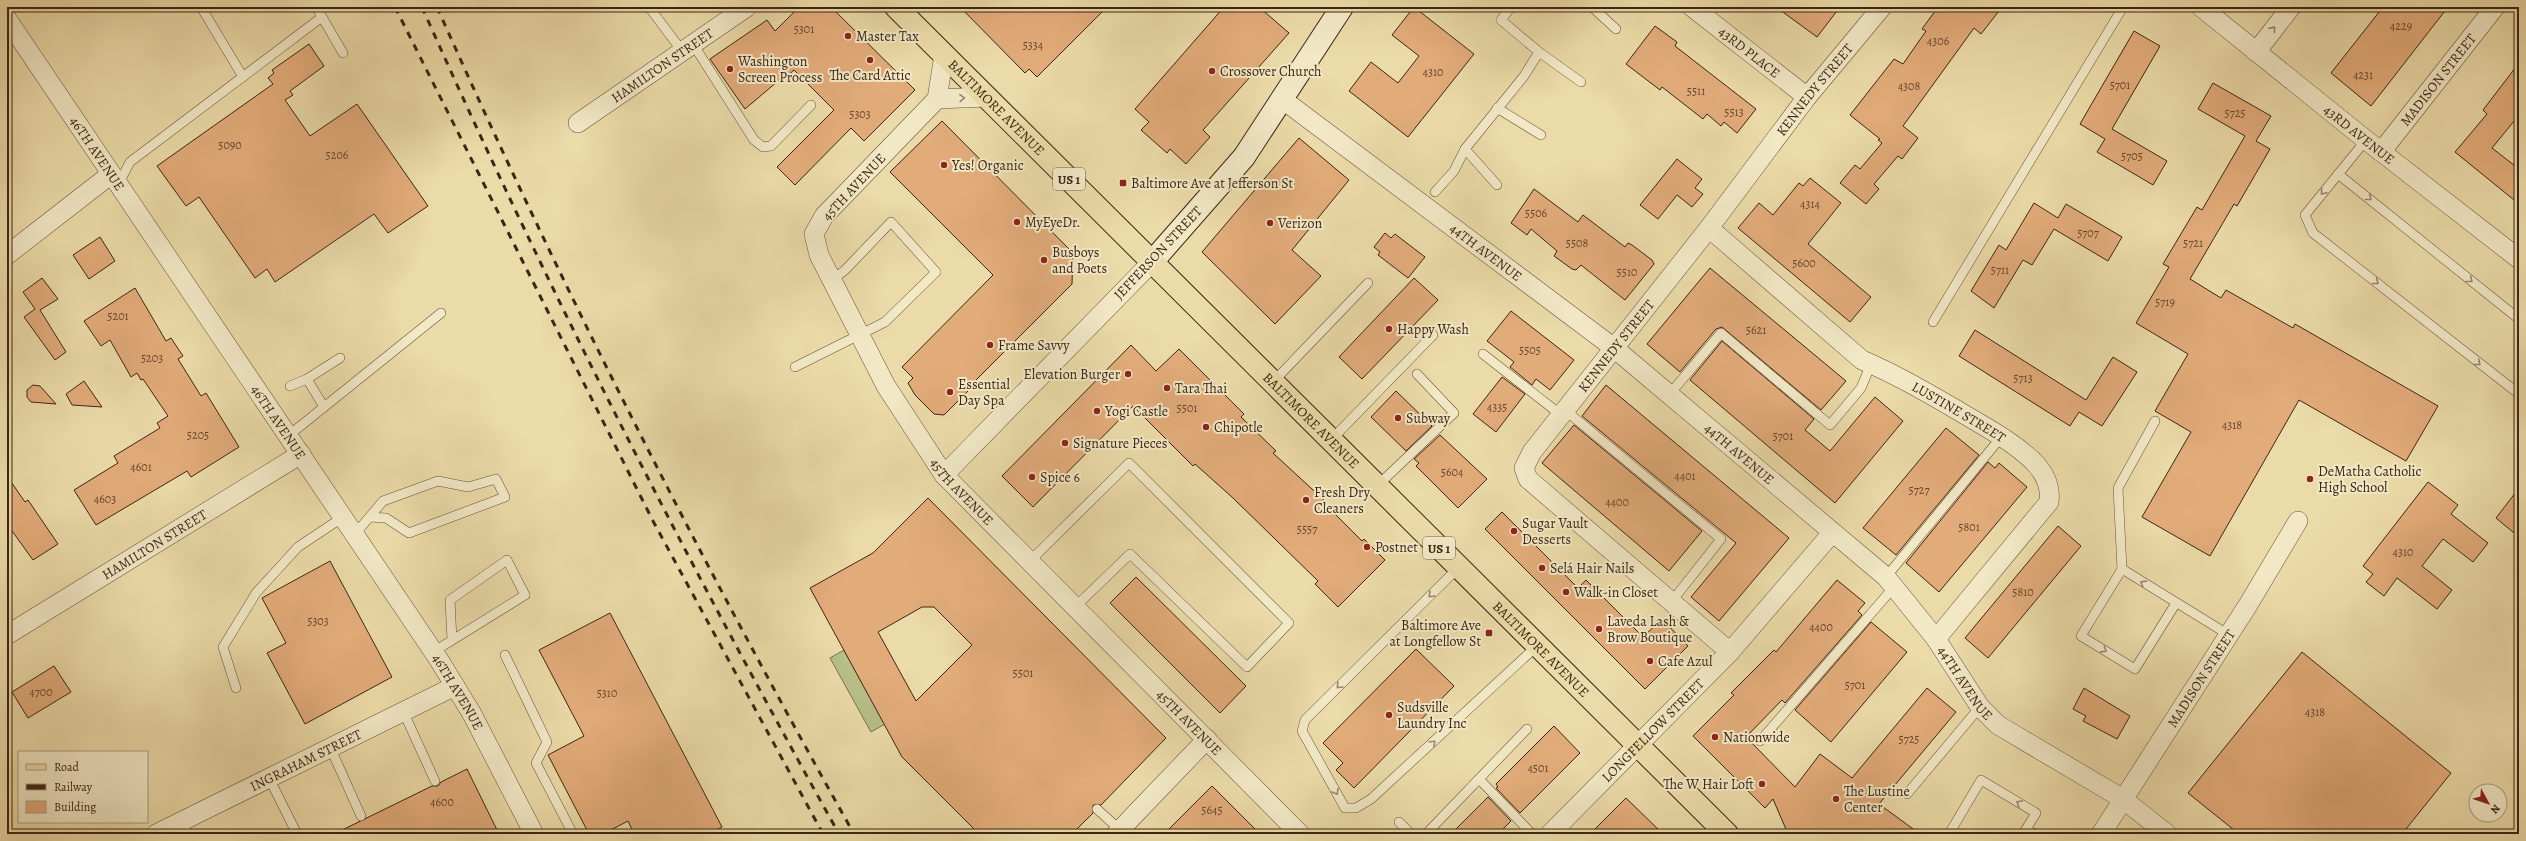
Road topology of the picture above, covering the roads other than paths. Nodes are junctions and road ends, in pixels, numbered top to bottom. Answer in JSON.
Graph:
{"nodes":[{"id":1,"x":201,"y":7,"type":"edge"},
{"id":2,"x":316,"y":7,"type":"edge"},
{"id":3,"x":649,"y":7,"type":"edge"},
{"id":4,"x":747,"y":7,"type":"edge"},
{"id":5,"x":896,"y":7,"type":"edge"},
{"id":6,"x":1342,"y":7,"type":"edge"},
{"id":7,"x":1511,"y":7,"type":"edge"},
{"id":8,"x":1592,"y":7,"type":"edge"},
{"id":9,"x":1692,"y":7,"type":"edge"},
{"id":10,"x":1882,"y":7,"type":"edge"},
{"id":11,"x":2123,"y":7,"type":"edge"},
{"id":12,"x":2201,"y":7,"type":"edge"},
{"id":13,"x":2291,"y":7,"type":"edge"},
{"id":14,"x":2495,"y":7,"type":"edge"},
{"id":15,"x":322,"y":17,"type":"junction"},
{"id":16,"x":7,"y":19,"type":"edge"},
{"id":17,"x":1616,"y":29,"type":"dead end"},
{"id":18,"x":687,"y":48,"type":"junction"},
{"id":19,"x":1539,"y":52,"type":"junction"},
{"id":20,"x":2256,"y":52,"type":"junction"},
{"id":21,"x":343,"y":53,"type":"dead end"},
{"id":22,"x":944,"y":55,"type":"junction"},
{"id":23,"x":243,"y":77,"type":"junction"},
{"id":24,"x":1581,"y":82,"type":"dead end"},
{"id":25,"x":986,"y":97,"type":"junction"},
{"id":26,"x":1807,"y":97,"type":"junction"},
{"id":27,"x":937,"y":99,"type":"junction"},
{"id":28,"x":1282,"y":99,"type":"junction"},
{"id":29,"x":811,"y":105,"type":"dead end"},
{"id":30,"x":1497,"y":108,"type":"junction"},
{"id":31,"x":578,"y":123,"type":"dead end"},
{"id":32,"x":1541,"y":135,"type":"dead end"},
{"id":33,"x":2366,"y":140,"type":"junction"},
{"id":34,"x":1465,"y":149,"type":"junction"},
{"id":35,"x":2381,"y":152,"type":"junction"},
{"id":36,"x":2338,"y":174,"type":"junction"},
{"id":37,"x":114,"y":180,"type":"junction"},
{"id":38,"x":1497,"y":185,"type":"dead end"},
{"id":39,"x":1435,"y":192,"type":"dead end"},
{"id":40,"x":1709,"y":228,"type":"junction"},
{"id":41,"x":7,"y":255,"type":"edge"},
{"id":42,"x":2519,"y":259,"type":"edge"},
{"id":43,"x":1152,"y":262,"type":"junction"},
{"id":44,"x":832,"y":280,"type":"junction"},
{"id":45,"x":1368,"y":283,"type":"dead end"},
{"id":46,"x":440,"y":313,"type":"dead end"},
{"id":47,"x":2519,"y":319,"type":"edge"},
{"id":48,"x":1933,"y":322,"type":"dead end"},
{"id":49,"x":860,"y":334,"type":"junction"},
{"id":50,"x":1433,"y":335,"type":"dead end"},
{"id":51,"x":1614,"y":348,"type":"junction"},
{"id":52,"x":1483,"y":354,"type":"dead end"},
{"id":53,"x":340,"y":358,"type":"dead end"},
{"id":54,"x":1871,"y":364,"type":"junction"},
{"id":55,"x":795,"y":367,"type":"dead end"},
{"id":56,"x":1417,"y":374,"type":"dead end"},
{"id":57,"x":307,"y":379,"type":"junction"},
{"id":58,"x":1273,"y":382,"type":"junction"},
{"id":59,"x":290,"y":386,"type":"dead end"},
{"id":60,"x":1669,"y":394,"type":"junction"},
{"id":61,"x":2519,"y":394,"type":"edge"},
{"id":62,"x":324,"y":407,"type":"junction"},
{"id":63,"x":1563,"y":412,"type":"junction"},
{"id":64,"x":2154,"y":421,"type":"dead end"},
{"id":65,"x":288,"y":436,"type":"junction"},
{"id":66,"x":2002,"y":436,"type":"junction"},
{"id":67,"x":1331,"y":440,"type":"junction"},
{"id":68,"x":301,"y":454,"type":"junction"},
{"id":69,"x":944,"y":475,"type":"junction"},
{"id":70,"x":1377,"y":486,"type":"junction"},
{"id":71,"x":343,"y":517,"type":"junction"},
{"id":72,"x":370,"y":517,"type":"junction"},
{"id":73,"x":2298,"y":521,"type":"dead end"},
{"id":74,"x":355,"y":534,"type":"junction"},
{"id":75,"x":1832,"y":534,"type":"junction"},
{"id":76,"x":1030,"y":561,"type":"junction"},
{"id":77,"x":1459,"y":567,"type":"junction"},
{"id":78,"x":2122,"y":570,"type":"junction"},
{"id":79,"x":1890,"y":582,"type":"junction"},
{"id":80,"x":1672,"y":601,"type":"junction"},
{"id":81,"x":2176,"y":603,"type":"junction"},
{"id":82,"x":1076,"y":606,"type":"junction"},
{"id":83,"x":10,"y":627,"type":"edge"},
{"id":84,"x":2229,"y":636,"type":"junction"},
{"id":85,"x":1936,"y":639,"type":"junction"},
{"id":86,"x":452,"y":640,"type":"junction"},
{"id":87,"x":1538,"y":646,"type":"junction"},
{"id":88,"x":433,"y":652,"type":"junction"},
{"id":89,"x":1730,"y":652,"type":"junction"},
{"id":90,"x":505,"y":655,"type":"dead end"},
{"id":91,"x":454,"y":686,"type":"junction"},
{"id":92,"x":236,"y":688,"type":"dead end"},
{"id":93,"x":1980,"y":707,"type":"junction"},
{"id":94,"x":404,"y":711,"type":"junction"},
{"id":95,"x":1527,"y":729,"type":"dead end"},
{"id":96,"x":1207,"y":739,"type":"junction"},
{"id":97,"x":1760,"y":741,"type":"dead end"},
{"id":98,"x":1639,"y":746,"type":"junction"},
{"id":99,"x":330,"y":747,"type":"junction"},
{"id":100,"x":269,"y":778,"type":"junction"},
{"id":101,"x":1480,"y":780,"type":"junction"},
{"id":102,"x":435,"y":781,"type":"dead end"},
{"id":103,"x":1907,"y":794,"type":"dead end"},
{"id":104,"x":2123,"y":799,"type":"junction"},
{"id":105,"x":1097,"y":809,"type":"dead end"},
{"id":106,"x":362,"y":816,"type":"dead end"},
{"id":107,"x":1399,"y":822,"type":"dead end"},
{"id":108,"x":185,"y":827,"type":"edge"},
{"id":109,"x":1118,"y":832,"type":"edge"},
{"id":110,"x":2025,"y":832,"type":"edge"},
{"id":111,"x":156,"y":834,"type":"edge"},
{"id":112,"x":297,"y":834,"type":"edge"},
{"id":113,"x":534,"y":834,"type":"edge"},
{"id":114,"x":573,"y":834,"type":"edge"},
{"id":115,"x":1300,"y":834,"type":"edge"},
{"id":116,"x":1412,"y":834,"type":"edge"},
{"id":117,"x":1426,"y":834,"type":"edge"},
{"id":118,"x":1532,"y":834,"type":"edge"},
{"id":119,"x":1550,"y":834,"type":"edge"},
{"id":120,"x":1727,"y":834,"type":"edge"},
{"id":121,"x":1949,"y":834,"type":"edge"},
{"id":122,"x":2036,"y":834,"type":"edge"},
{"id":123,"x":2101,"y":834,"type":"edge"},
{"id":124,"x":2167,"y":834,"type":"edge"}],
"edges":[{"from":1,"to":23,"type":"lane"},
{"from":2,"to":15,"type":"lane"},
{"from":3,"to":18,"type":"lane"},
{"from":4,"to":18,"type":"street","name":"HAMILTON STREET"},
{"from":5,"to":22,"type":"main road","name":"BALTIMORE AVENUE","number":"US 1"},
{"from":6,"to":28,"type":"street","name":"JEFFERSON STREET"},
{"from":7,"to":19,"type":"lane"},
{"from":8,"to":17,"type":"lane"},
{"from":9,"to":26,"type":"street","name":"43RD PLACE"},
{"from":10,"to":26,"type":"street","name":"KENNEDY STREET"},
{"from":11,"to":48,"type":"lane"},
{"from":12,"to":20,"type":"street","name":"43RD AVENUE"},
{"from":20,"to":13,"type":"street","one_way":true},
{"from":14,"to":35,"type":"street","name":"MADISON STREET"},
{"from":15,"to":21,"type":"lane"},
{"from":15,"to":23,"type":"lane"},
{"from":16,"to":37,"type":"street","name":"46TH AVENUE"},
{"from":18,"to":29,"type":"lane"},
{"from":18,"to":31,"type":"street","name":"HAMILTON STREET"},
{"from":19,"to":24,"type":"lane"},
{"from":19,"to":30,"type":"lane"},
{"from":20,"to":33,"type":"street","name":"43RD AVENUE"},
{"from":22,"to":25,"type":"main road","name":"BALTIMORE AVENUE","number":"US 1"},
{"from":22,"to":27,"type":"street"},
{"from":23,"to":37,"type":"lane"},
{"from":27,"to":25,"type":"street","one_way":true},
{"from":25,"to":43,"type":"main road","name":"BALTIMORE AVENUE","number":"US 1"},
{"from":26,"to":40,"type":"street","name":"KENNEDY STREET"},
{"from":27,"to":44,"type":"street","name":"45TH AVENUE"},
{"from":28,"to":43,"type":"street","name":"JEFFERSON STREET"},
{"from":28,"to":51,"type":"street","name":"44TH AVENUE"},
{"from":30,"to":32,"type":"lane"},
{"from":30,"to":34,"type":"lane"},
{"from":33,"to":35,"type":"street","name":"43RD AVENUE"},
{"from":33,"to":36,"type":"lane"},
{"from":34,"to":38,"type":"lane"},
{"from":34,"to":39,"type":"lane"},
{"from":35,"to":42,"type":"street","name":"43RD AVENUE"},
{"from":36,"to":47,"type":"lane","one_way":true},
{"from":36,"to":61,"type":"lane","one_way":true},
{"from":37,"to":41,"type":"street"},
{"from":37,"to":65,"type":"street","name":"46TH AVENUE"},
{"from":40,"to":51,"type":"street","name":"KENNEDY STREET"},
{"from":40,"to":54,"type":"street","name":"LUSTINE STREET"},
{"from":43,"to":58,"type":"main road","name":"BALTIMORE AVENUE","number":"US 1"},
{"from":43,"to":69,"type":"street","name":"JEFFERSON STREET"},
{"from":44,"to":49,"type":"street","name":"45TH AVENUE"},
{"from":44,"to":49,"type":"lane"},
{"from":45,"to":58,"type":"lane"},
{"from":46,"to":62,"type":"lane"},
{"from":49,"to":55,"type":"lane"},
{"from":49,"to":69,"type":"street","name":"45TH AVENUE"},
{"from":50,"to":67,"type":"lane"},
{"from":51,"to":60,"type":"street","name":"44TH AVENUE"},
{"from":51,"to":63,"type":"street","name":"KENNEDY STREET"},
{"from":52,"to":63,"type":"lane"},
{"from":53,"to":57,"type":"lane"},
{"from":54,"to":60,"type":"lane"},
{"from":54,"to":66,"type":"street","name":"LUSTINE STREET"},
{"from":56,"to":70,"type":"lane"},
{"from":57,"to":59,"type":"lane"},
{"from":57,"to":62,"type":"lane"},
{"from":58,"to":67,"type":"main road","name":"BALTIMORE AVENUE","number":"US 1"},
{"from":60,"to":75,"type":"street","name":"44TH AVENUE"},
{"from":62,"to":65,"type":"lane"},
{"from":63,"to":80,"type":"street","name":"KENNEDY STREET"},
{"from":63,"to":80,"type":"lane"},
{"from":64,"to":78,"type":"lane"},
{"from":65,"to":68,"type":"street","name":"46TH AVENUE"},
{"from":66,"to":79,"type":"lane"},
{"from":66,"to":85,"type":"street","name":"LUSTINE STREET"},
{"from":67,"to":70,"type":"main road","name":"BALTIMORE AVENUE","number":"US 1"},
{"from":68,"to":71,"type":"street","name":"46TH AVENUE"},
{"from":68,"to":83,"type":"street","name":"HAMILTON STREET"},
{"from":69,"to":76,"type":"street","name":"45TH AVENUE"},
{"from":70,"to":77,"type":"main road","name":"BALTIMORE AVENUE","number":"US 1"},
{"from":71,"to":74,"type":"street","name":"46TH AVENUE"},
{"from":71,"to":92,"type":"lane"},
{"from":72,"to":72,"type":"lane"},
{"from":72,"to":74,"type":"lane"},
{"from":73,"to":84,"type":"street","name":"MADISON STREET"},
{"from":74,"to":88,"type":"street","name":"46TH AVENUE"},
{"from":75,"to":79,"type":"street","name":"44TH AVENUE"},
{"from":75,"to":89,"type":"street","name":"LONGFELLOW STREET"},
{"from":76,"to":82,"type":"street","name":"45TH AVENUE"},
{"from":76,"to":82,"type":"lane"},
{"from":77,"to":87,"type":"main road","name":"BALTIMORE AVENUE","number":"US 1"},
{"from":77,"to":87,"type":"lane","one_way":true},
{"from":81,"to":78,"type":"lane","one_way":true},
{"from":78,"to":81,"type":"lane","one_way":true},
{"from":79,"to":85,"type":"street","name":"44TH AVENUE"},
{"from":79,"to":97,"type":"lane"},
{"from":80,"to":89,"type":"street","name":"KENNEDY STREET"},
{"from":81,"to":84,"type":"lane"},
{"from":82,"to":96,"type":"street","name":"45TH AVENUE"},
{"from":84,"to":104,"type":"street","name":"MADISON STREET"},
{"from":85,"to":93,"type":"street","name":"44TH AVENUE"},
{"from":86,"to":86,"type":"lane"},
{"from":86,"to":88,"type":"lane"},
{"from":87,"to":98,"type":"main road","name":"BALTIMORE AVENUE","number":"US 1"},
{"from":88,"to":91,"type":"street","name":"46TH AVENUE"},
{"from":89,"to":98,"type":"street","name":"LONGFELLOW STREET"},
{"from":90,"to":114,"type":"lane"},
{"from":91,"to":94,"type":"street","name":"INGRAHAM STREET"},
{"from":91,"to":113,"type":"street","name":"46TH AVENUE"},
{"from":93,"to":103,"type":"lane"},
{"from":93,"to":104,"type":"street","name":"44TH AVENUE"},
{"from":94,"to":99,"type":"street","name":"INGRAHAM STREET"},
{"from":94,"to":102,"type":"lane"},
{"from":95,"to":101,"type":"lane"},
{"from":96,"to":109,"type":"street"},
{"from":96,"to":115,"type":"street","name":"45TH AVENUE"},
{"from":98,"to":119,"type":"street","name":"LONGFELLOW STREET"},
{"from":98,"to":120,"type":"main road","name":"BALTIMORE AVENUE","number":"US 1"},
{"from":99,"to":100,"type":"street","name":"INGRAHAM STREET"},
{"from":99,"to":106,"type":"lane"},
{"from":100,"to":108,"type":"street","name":"INGRAHAM STREET"},
{"from":100,"to":112,"type":"lane"},
{"from":101,"to":117,"type":"lane"},
{"from":101,"to":118,"type":"lane"},
{"from":104,"to":123,"type":"street","name":"MADISON STREET"},
{"from":104,"to":124,"type":"street","name":"44TH AVENUE"},
{"from":105,"to":109,"type":"lane"},
{"from":107,"to":116,"type":"lane"},
{"from":108,"to":111,"type":"street","name":"INGRAHAM STREET"},
{"from":110,"to":121,"type":"lane","one_way":true},
{"from":110,"to":122,"type":"lane"}]}
